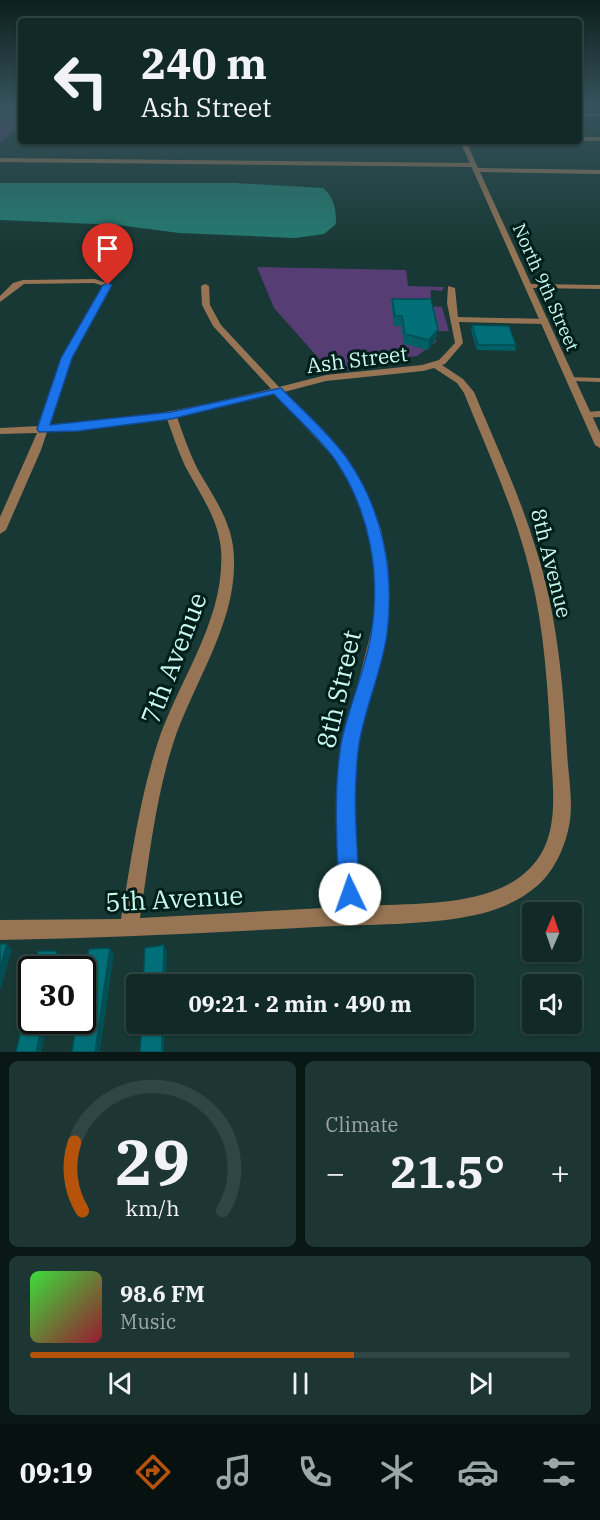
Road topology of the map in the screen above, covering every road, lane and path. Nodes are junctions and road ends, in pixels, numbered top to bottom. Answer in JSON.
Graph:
{"nodes":[{"id":1,"x":469,"y":154,"type":"edge"},
{"id":2,"x":0,"y":160,"type":"edge"},
{"id":3,"x":475,"y":168,"type":"junction"},
{"id":4,"x":600,"y":172,"type":"edge"},
{"id":5,"x":205,"y":286,"type":"dead end"},
{"id":6,"x":529,"y":286,"type":"junction"},
{"id":7,"x":600,"y":287,"type":"edge"},
{"id":8,"x":451,"y":288,"type":"dead end"},
{"id":9,"x":0,"y":300,"type":"edge"},
{"id":10,"x":455,"y":319,"type":"junction"},
{"id":11,"x":544,"y":321,"type":"junction"},
{"id":12,"x":436,"y":365,"type":"junction"},
{"id":13,"x":571,"y":380,"type":"junction"},
{"id":14,"x":600,"y":380,"type":"edge"},
{"id":15,"x":277,"y":390,"type":"junction"},
{"id":16,"x":600,"y":414,"type":"edge"},
{"id":17,"x":586,"y":415,"type":"junction"},
{"id":18,"x":171,"y":416,"type":"junction"},
{"id":19,"x":43,"y":429,"type":"junction"},
{"id":20,"x":0,"y":431,"type":"edge"},
{"id":21,"x":600,"y":445,"type":"edge"},
{"id":22,"x":0,"y":530,"type":"edge"},
{"id":23,"x":351,"y":916,"type":"junction"},
{"id":24,"x":129,"y":928,"type":"junction"},
{"id":25,"x":0,"y":930,"type":"edge"}],
"edges":[{"from":1,"to":3,"type":"street","name":"North 9th Street"},
{"from":2,"to":3,"type":"street"},
{"from":3,"to":4,"type":"street"},
{"from":3,"to":6,"type":"street","name":"North 9th Street"},
{"from":5,"to":15,"type":"street","name":"8th Street"},
{"from":6,"to":7,"type":"street"},
{"from":6,"to":11,"type":"street","name":"North 9th Street"},
{"from":8,"to":10,"type":"street"},
{"from":9,"to":19,"type":"street"},
{"from":10,"to":11,"type":"street"},
{"from":10,"to":12,"type":"street"},
{"from":11,"to":13,"type":"street","name":"North 9th Street"},
{"from":12,"to":15,"type":"street","name":"Ash Street"},
{"from":12,"to":23,"type":"street","name":"8th Avenue"},
{"from":13,"to":14,"type":"lane"},
{"from":13,"to":17,"type":"street","name":"North 9th Street"},
{"from":15,"to":18,"type":"street","name":"Ash Street"},
{"from":15,"to":23,"type":"street","name":"8th Street"},
{"from":16,"to":17,"type":"lane"},
{"from":17,"to":21,"type":"street","name":"North 9th Street"},
{"from":18,"to":19,"type":"street","name":"Ash Street"},
{"from":18,"to":24,"type":"street","name":"7th Avenue"},
{"from":19,"to":20,"type":"street","name":"Ash Street"},
{"from":19,"to":22,"type":"street"},
{"from":23,"to":24,"type":"street","name":"5th Avenue"},
{"from":24,"to":25,"type":"street","name":"5th Avenue"}]}
